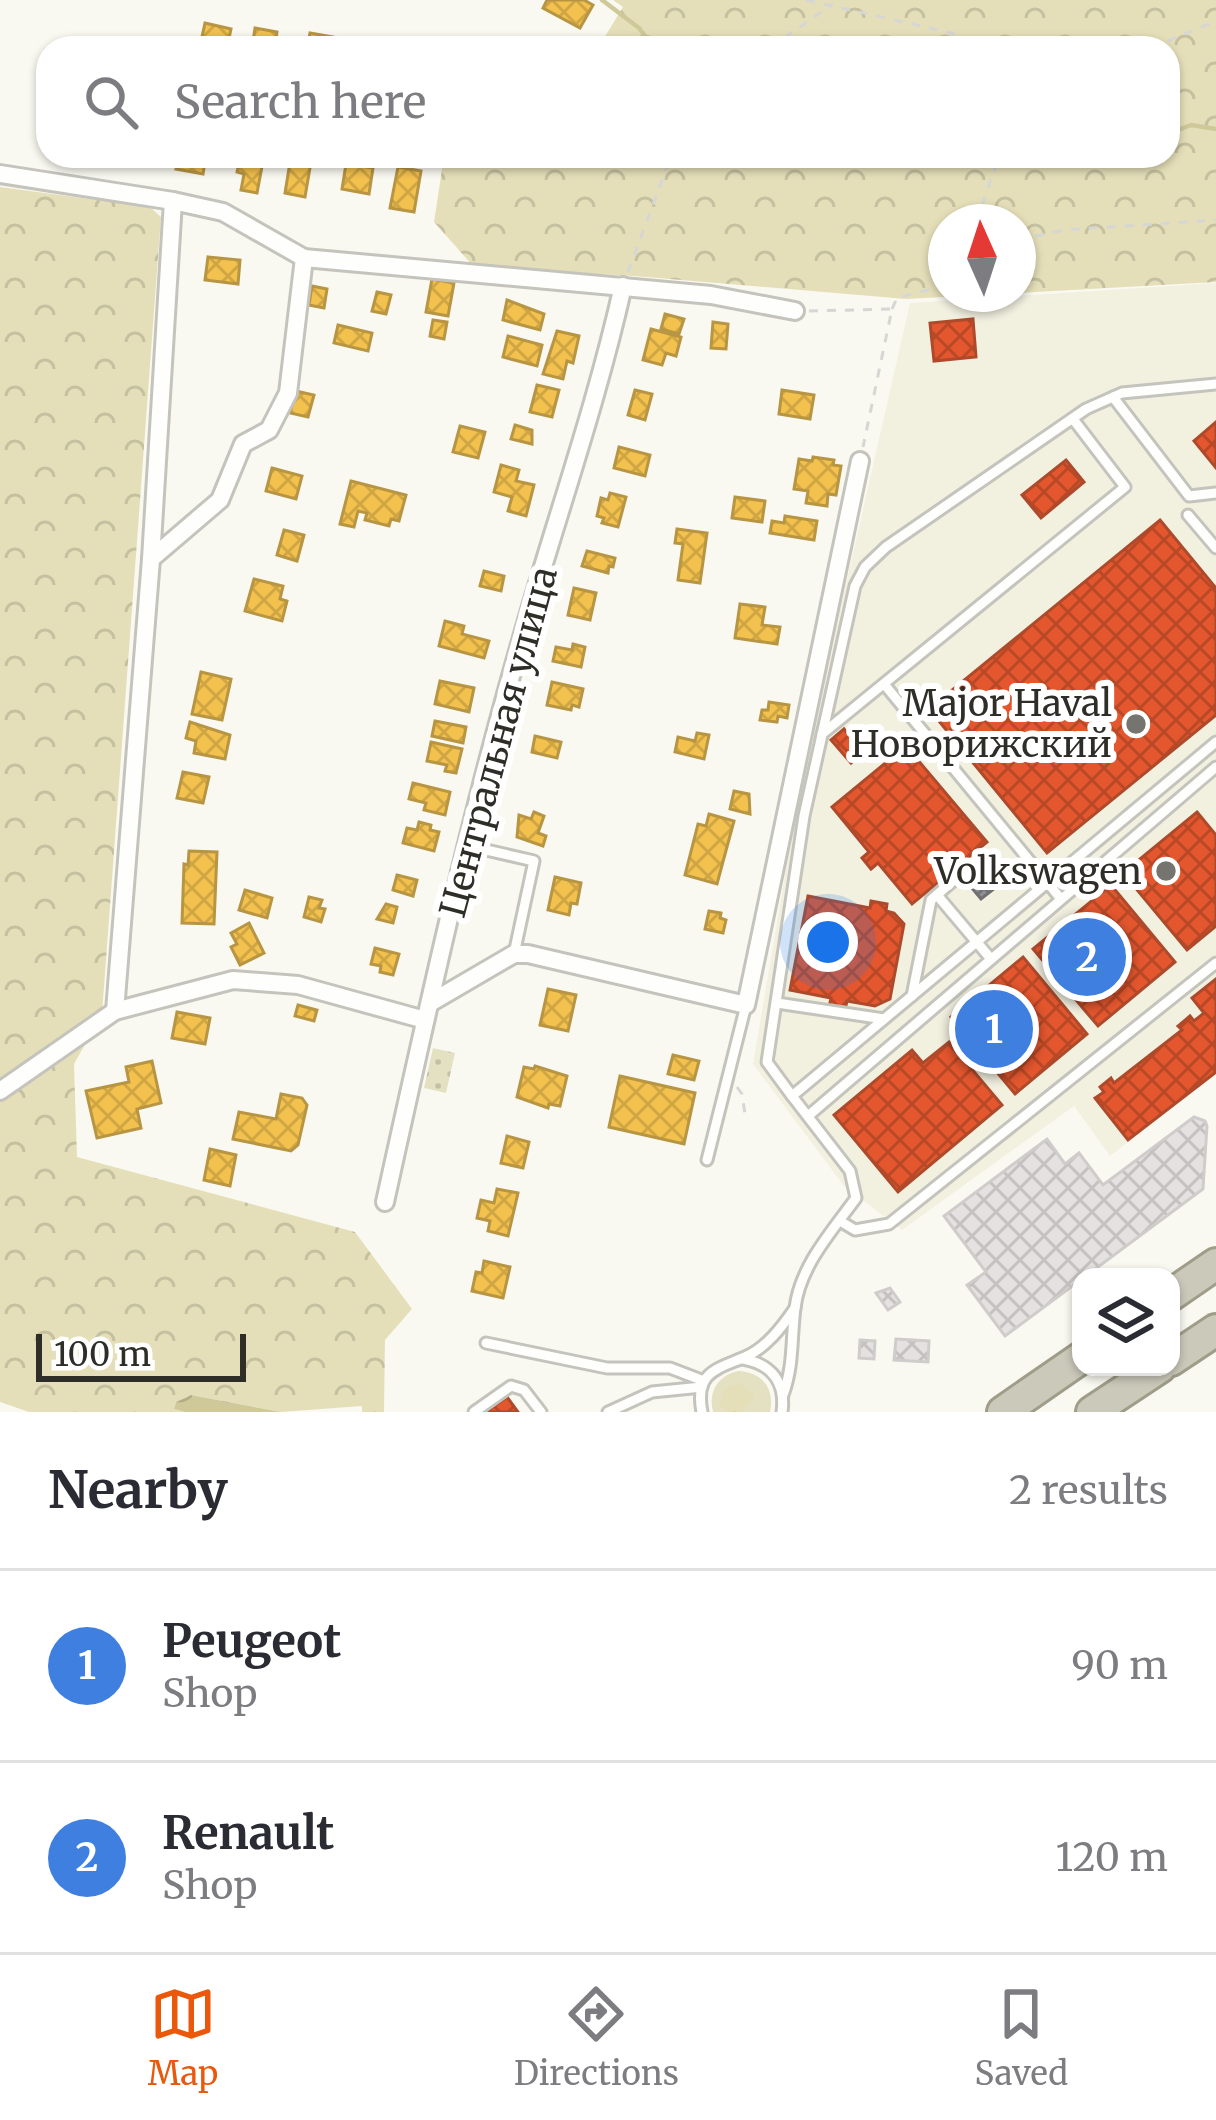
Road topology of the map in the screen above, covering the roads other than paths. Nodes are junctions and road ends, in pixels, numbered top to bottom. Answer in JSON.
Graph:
{"nodes":[{"id":1,"x":0,"y":174,"type":"edge"},
{"id":2,"x":173,"y":201,"type":"junction"},
{"id":3,"x":304,"y":258,"type":"junction"},
{"id":4,"x":623,"y":286,"type":"junction"},
{"id":5,"x":796,"y":311,"type":"road end"},
{"id":6,"x":1216,"y":385,"type":"edge"},
{"id":7,"x":1113,"y":397,"type":"junction"},
{"id":8,"x":1073,"y":419,"type":"junction"},
{"id":9,"x":860,"y":461,"type":"road end"},
{"id":10,"x":1216,"y":493,"type":"edge"},
{"id":11,"x":1188,"y":515,"type":"dead end"},
{"id":12,"x":1216,"y":548,"type":"edge"},
{"id":13,"x":151,"y":560,"type":"junction"},
{"id":14,"x":884,"y":684,"type":"junction"},
{"id":15,"x":822,"y":734,"type":"junction"},
{"id":16,"x":1216,"y":742,"type":"edge"},
{"id":17,"x":1216,"y":767,"type":"edge"},
{"id":18,"x":469,"y":846,"type":"junction"},
{"id":19,"x":963,"y":872,"type":"dead end"},
{"id":20,"x":1047,"y":882,"type":"junction"},
{"id":21,"x":937,"y":895,"type":"junction"},
{"id":22,"x":1061,"y":899,"type":"junction"},
{"id":23,"x":976,"y":942,"type":"junction"},
{"id":24,"x":514,"y":954,"type":"junction"},
{"id":25,"x":991,"y":959,"type":"junction"},
{"id":26,"x":1216,"y":963,"type":"edge"},
{"id":27,"x":912,"y":995,"type":"junction"},
{"id":28,"x":777,"y":1003,"type":"junction"},
{"id":29,"x":746,"y":1005,"type":"junction"},
{"id":30,"x":116,"y":1011,"type":"junction"},
{"id":31,"x":427,"y":1011,"type":"junction"},
{"id":32,"x":884,"y":1019,"type":"junction"},
{"id":33,"x":0,"y":1091,"type":"edge"},
{"id":34,"x":792,"y":1096,"type":"junction"},
{"id":35,"x":808,"y":1115,"type":"junction"},
{"id":36,"x":707,"y":1160,"type":"dead end"},
{"id":37,"x":385,"y":1202,"type":"dead end"},
{"id":38,"x":840,"y":1221,"type":"junction"},
{"id":39,"x":1211,"y":1264,"type":"edge"},
{"id":40,"x":1180,"y":1288,"type":"edge"},
{"id":41,"x":795,"y":1308,"type":"junction"},
{"id":42,"x":1216,"y":1330,"type":"edge"},
{"id":43,"x":486,"y":1343,"type":"dead end"},
{"id":44,"x":1180,"y":1354,"type":"edge"},
{"id":45,"x":743,"y":1359,"type":"junction"},
{"id":46,"x":1072,"y":1364,"type":"edge"},
{"id":47,"x":1146,"y":1376,"type":"edge"},
{"id":48,"x":703,"y":1384,"type":"junction"},
{"id":49,"x":783,"y":1395,"type":"junction"},
{"id":50,"x":474,"y":1412,"type":"edge"},
{"id":51,"x":542,"y":1412,"type":"edge"},
{"id":52,"x":608,"y":1412,"type":"edge"},
{"id":53,"x":702,"y":1412,"type":"edge"},
{"id":54,"x":782,"y":1412,"type":"edge"},
{"id":55,"x":1004,"y":1412,"type":"edge"},
{"id":56,"x":1092,"y":1412,"type":"edge"}],
"edges":[{"from":1,"to":2,"type":"street"},
{"from":2,"to":3,"type":"street"},
{"from":2,"to":13,"type":"street"},
{"from":3,"to":4,"type":"street"},
{"from":3,"to":13,"type":"street"},
{"from":4,"to":5,"type":"street"},
{"from":4,"to":18,"type":"street","name":"Центральная улица"},
{"from":6,"to":7,"type":"lane"},
{"from":7,"to":8,"type":"lane"},
{"from":7,"to":10,"type":"lane"},
{"from":8,"to":14,"type":"lane"},
{"from":8,"to":15,"type":"lane"},
{"from":9,"to":29,"type":"street"},
{"from":11,"to":12,"type":"lane"},
{"from":13,"to":30,"type":"street"},
{"from":14,"to":15,"type":"lane"},
{"from":14,"to":20,"type":"lane"},
{"from":15,"to":28,"type":"lane"},
{"from":16,"to":20,"type":"lane"},
{"from":17,"to":22,"type":"lane"},
{"from":18,"to":24,"type":"lane"},
{"from":18,"to":31,"type":"street","name":"Центральная улица"},
{"from":19,"to":21,"type":"lane"},
{"from":20,"to":22,"type":"lane"},
{"from":20,"to":23,"type":"lane"},
{"from":21,"to":23,"type":"lane"},
{"from":21,"to":27,"type":"lane"},
{"from":22,"to":25,"type":"lane"},
{"from":23,"to":25,"type":"lane"},
{"from":23,"to":27,"type":"lane"},
{"from":24,"to":29,"type":"street"},
{"from":24,"to":31,"type":"street"},
{"from":25,"to":35,"type":"lane"},
{"from":26,"to":38,"type":"lane"},
{"from":27,"to":32,"type":"lane"},
{"from":28,"to":32,"type":"lane"},
{"from":28,"to":34,"type":"lane"},
{"from":29,"to":36,"type":"lane"},
{"from":30,"to":31,"type":"street"},
{"from":30,"to":33,"type":"street"},
{"from":31,"to":37,"type":"street","name":"Центральная улица"},
{"from":32,"to":34,"type":"lane"},
{"from":34,"to":35,"type":"lane"},
{"from":35,"to":38,"type":"lane"},
{"from":38,"to":41,"type":"lane"},
{"from":39,"to":40,"type":"highway"},
{"from":41,"to":45,"type":"lane"},
{"from":41,"to":49,"type":"lane"},
{"from":42,"to":44,"type":"highway"},
{"from":43,"to":48,"type":"lane"},
{"from":45,"to":48,"type":"lane"},
{"from":45,"to":49,"type":"lane"},
{"from":46,"to":55,"type":"highway"},
{"from":47,"to":56,"type":"highway"},
{"from":48,"to":52,"type":"lane"},
{"from":48,"to":53,"type":"lane"},
{"from":49,"to":54,"type":"lane"},
{"from":50,"to":51,"type":"lane"}]}
